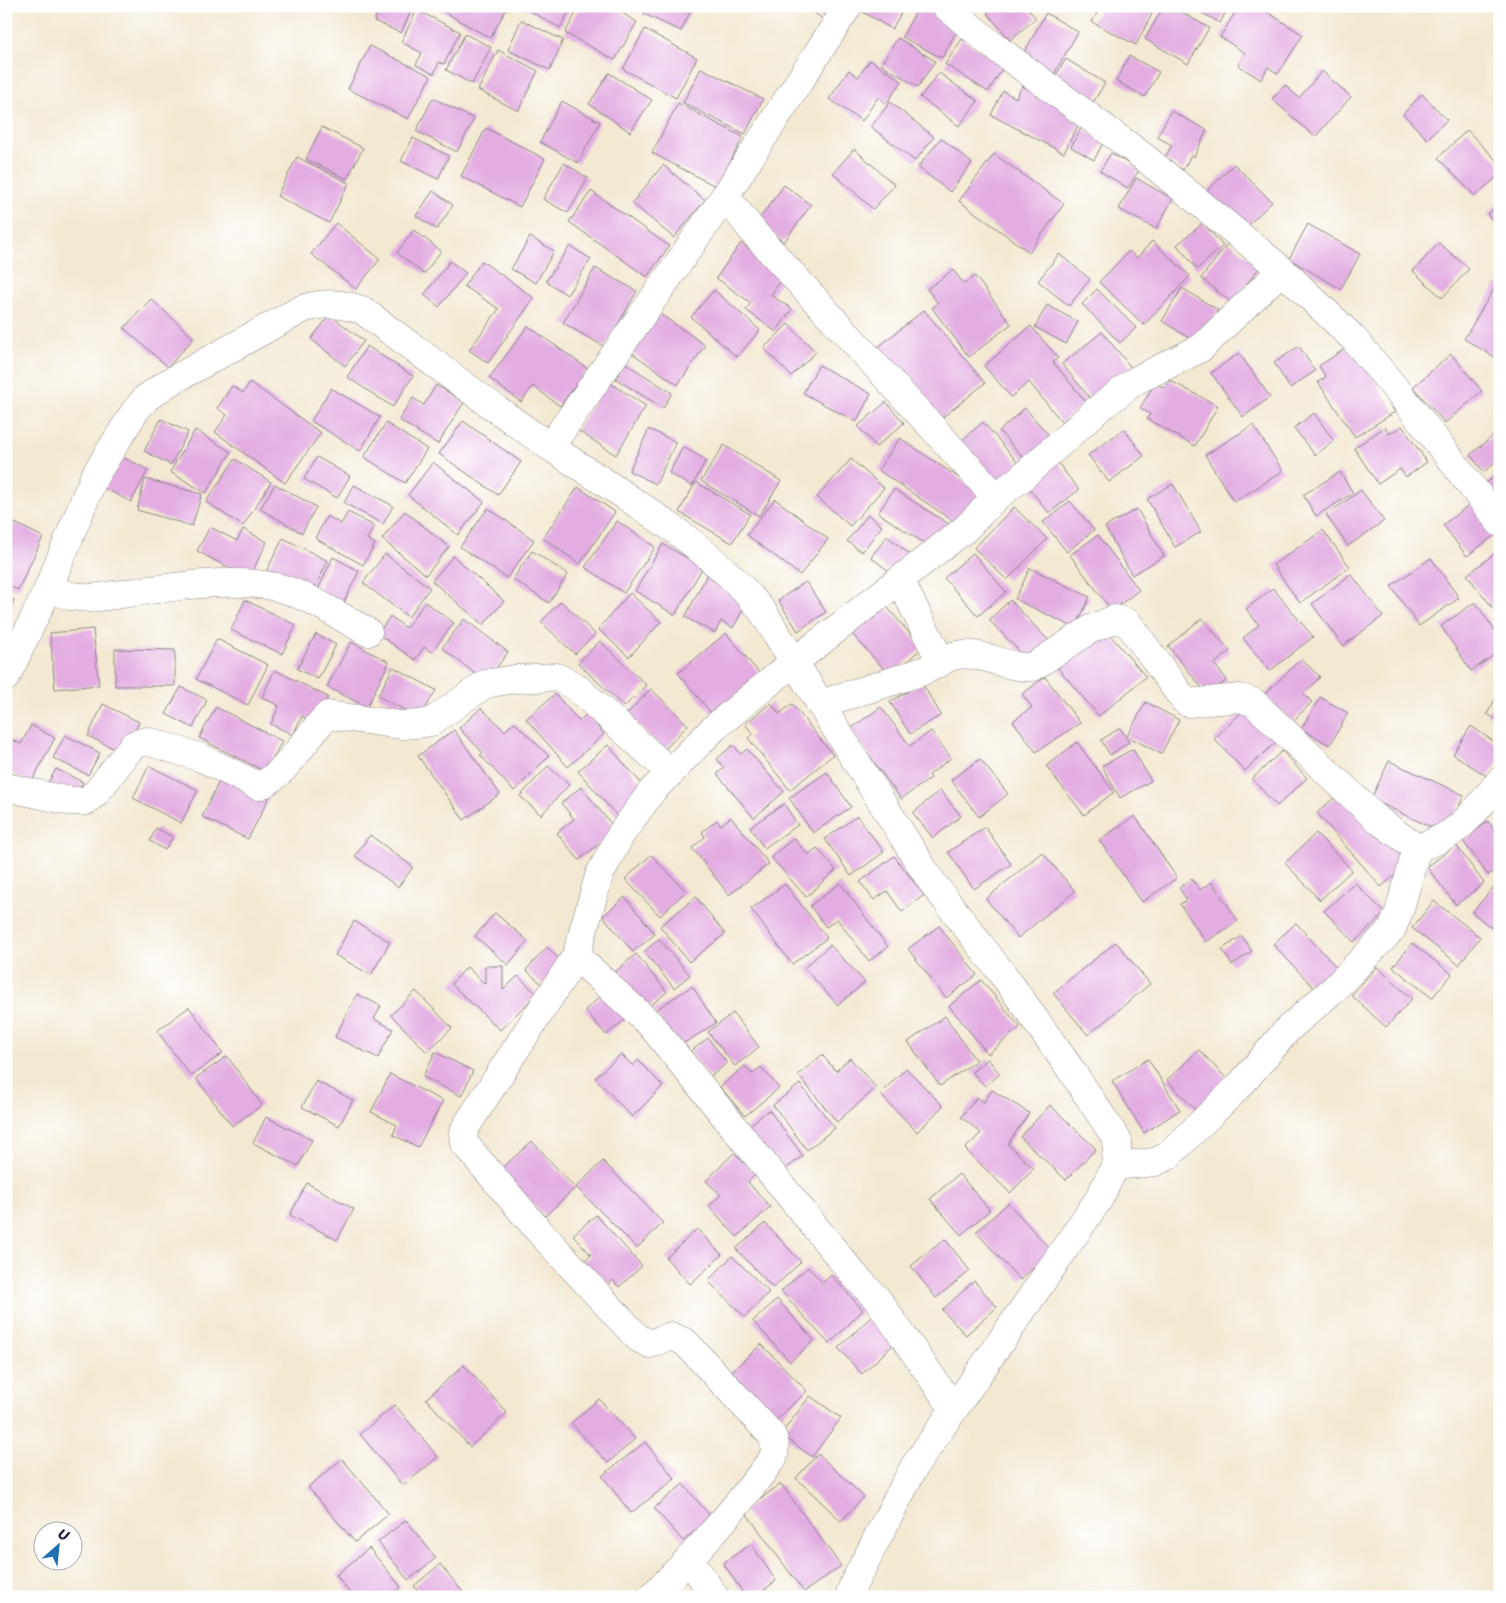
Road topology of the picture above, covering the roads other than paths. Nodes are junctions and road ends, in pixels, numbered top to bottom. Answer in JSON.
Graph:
{"nodes":[{"id":1,"x":848,"y":6,"type":"edge"},
{"id":2,"x":946,"y":6,"type":"edge"},
{"id":3,"x":725,"y":196,"type":"junction"},
{"id":4,"x":1282,"y":270,"type":"junction"},
{"id":5,"x":550,"y":447,"type":"junction"},
{"id":6,"x":996,"y":497,"type":"junction"},
{"id":7,"x":1500,"y":523,"type":"edge"},
{"id":8,"x":900,"y":580,"type":"junction"},
{"id":9,"x":48,"y":589,"type":"junction"},
{"id":10,"x":368,"y":632,"type":"dead end"},
{"id":11,"x":794,"y":662,"type":"junction"},
{"id":12,"x":941,"y":662,"type":"junction"},
{"id":13,"x":6,"y":677,"type":"edge"},
{"id":14,"x":820,"y":704,"type":"junction"},
{"id":15,"x":671,"y":774,"type":"junction"},
{"id":16,"x":1500,"y":781,"type":"edge"},
{"id":17,"x":6,"y":787,"type":"edge"},
{"id":18,"x":1417,"y":848,"type":"junction"},
{"id":19,"x":576,"y":956,"type":"junction"},
{"id":20,"x":1115,"y":1166,"type":"junction"},
{"id":21,"x":954,"y":1409,"type":"junction"},
{"id":22,"x":690,"y":1560,"type":"junction"},
{"id":23,"x":650,"y":1597,"type":"edge"},
{"id":24,"x":715,"y":1597,"type":"edge"},
{"id":25,"x":850,"y":1597,"type":"edge"}],
"edges":[{"from":1,"to":3,"type":"street"},
{"from":2,"to":4,"type":"street"},
{"from":3,"to":5,"type":"street"},
{"from":3,"to":6,"type":"street"},
{"from":4,"to":6,"type":"street"},
{"from":4,"to":7,"type":"street"},
{"from":5,"to":9,"type":"street"},
{"from":5,"to":11,"type":"street"},
{"from":6,"to":8,"type":"street"},
{"from":8,"to":11,"type":"street"},
{"from":8,"to":12,"type":"street"},
{"from":9,"to":10,"type":"street"},
{"from":9,"to":13,"type":"street"},
{"from":11,"to":14,"type":"street"},
{"from":11,"to":15,"type":"street"},
{"from":12,"to":14,"type":"street"},
{"from":12,"to":18,"type":"street"},
{"from":14,"to":20,"type":"street"},
{"from":15,"to":17,"type":"street"},
{"from":15,"to":19,"type":"street"},
{"from":16,"to":18,"type":"street"},
{"from":18,"to":20,"type":"street"},
{"from":19,"to":21,"type":"street"},
{"from":19,"to":22,"type":"street"},
{"from":20,"to":21,"type":"street"},
{"from":21,"to":25,"type":"street"},
{"from":22,"to":23,"type":"street"},
{"from":22,"to":24,"type":"street"}]}
